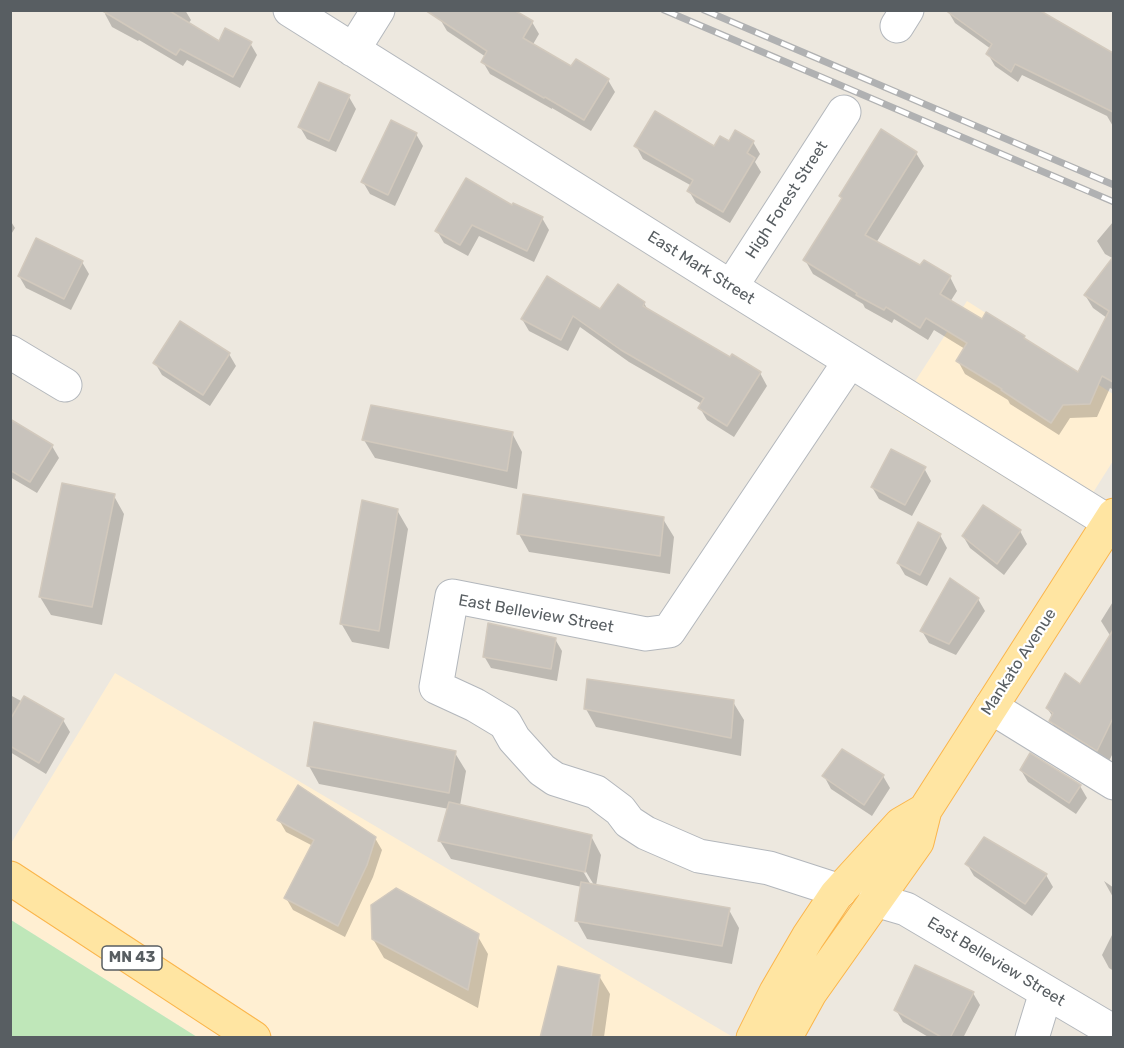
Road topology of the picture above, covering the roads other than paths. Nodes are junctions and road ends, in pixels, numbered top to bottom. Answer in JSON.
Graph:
{"nodes":[{"id":1,"x":290,"y":10,"type":"edge"},
{"id":2,"x":378,"y":10,"type":"edge"},
{"id":3,"x":353,"y":50,"type":"junction"},
{"id":4,"x":844,"y":112,"type":"dead end"},
{"id":5,"x":731,"y":287,"type":"junction"},
{"id":6,"x":10,"y":352,"type":"edge"},
{"id":7,"x":850,"y":362,"type":"junction"},
{"id":8,"x":64,"y":386,"type":"dead end"},
{"id":9,"x":1112,"y":520,"type":"edge"},
{"id":10,"x":991,"y":707,"type":"junction"},
{"id":11,"x":1113,"y":783,"type":"edge"},
{"id":12,"x":925,"y":810,"type":"junction"},
{"id":13,"x":10,"y":878,"type":"edge"},
{"id":14,"x":840,"y":891,"type":"junction"},
{"id":15,"x":874,"y":900,"type":"junction"},
{"id":16,"x":1046,"y":992,"type":"junction"},
{"id":17,"x":1113,"y":1032,"type":"edge"},
{"id":18,"x":254,"y":1038,"type":"edge"},
{"id":19,"x":753,"y":1038,"type":"edge"},
{"id":20,"x":785,"y":1038,"type":"edge"},
{"id":21,"x":1032,"y":1038,"type":"edge"}],
"edges":[{"from":1,"to":3,"type":"street","name":"East Mark Street"},
{"from":2,"to":3,"type":"street"},
{"from":3,"to":5,"type":"street","name":"East Mark Street"},
{"from":4,"to":5,"type":"street","name":"High Forest Street"},
{"from":5,"to":7,"type":"street","name":"East Mark Street"},
{"from":6,"to":8,"type":"street"},
{"from":7,"to":9,"type":"street","name":"East Mark Street"},
{"from":7,"to":14,"type":"street","name":"East Belleview Street"},
{"from":9,"to":10,"type":"main road","name":"Mankato Avenue"},
{"from":10,"to":11,"type":"street"},
{"from":10,"to":12,"type":"main road","name":"Mankato Avenue"},
{"from":12,"to":14,"type":"main road","name":"Mankato Avenue"},
{"from":12,"to":15,"type":"main road","name":"Mankato Avenue"},
{"from":13,"to":18,"type":"main road","number":"MN 43"},
{"from":14,"to":19,"type":"main road","name":"Mankato Avenue"},
{"from":15,"to":16,"type":"street","name":"East Belleview Street"},
{"from":15,"to":20,"type":"main road","name":"Mankato Avenue"},
{"from":16,"to":17,"type":"street","name":"East Belleview Street"},
{"from":16,"to":21,"type":"street"}]}
